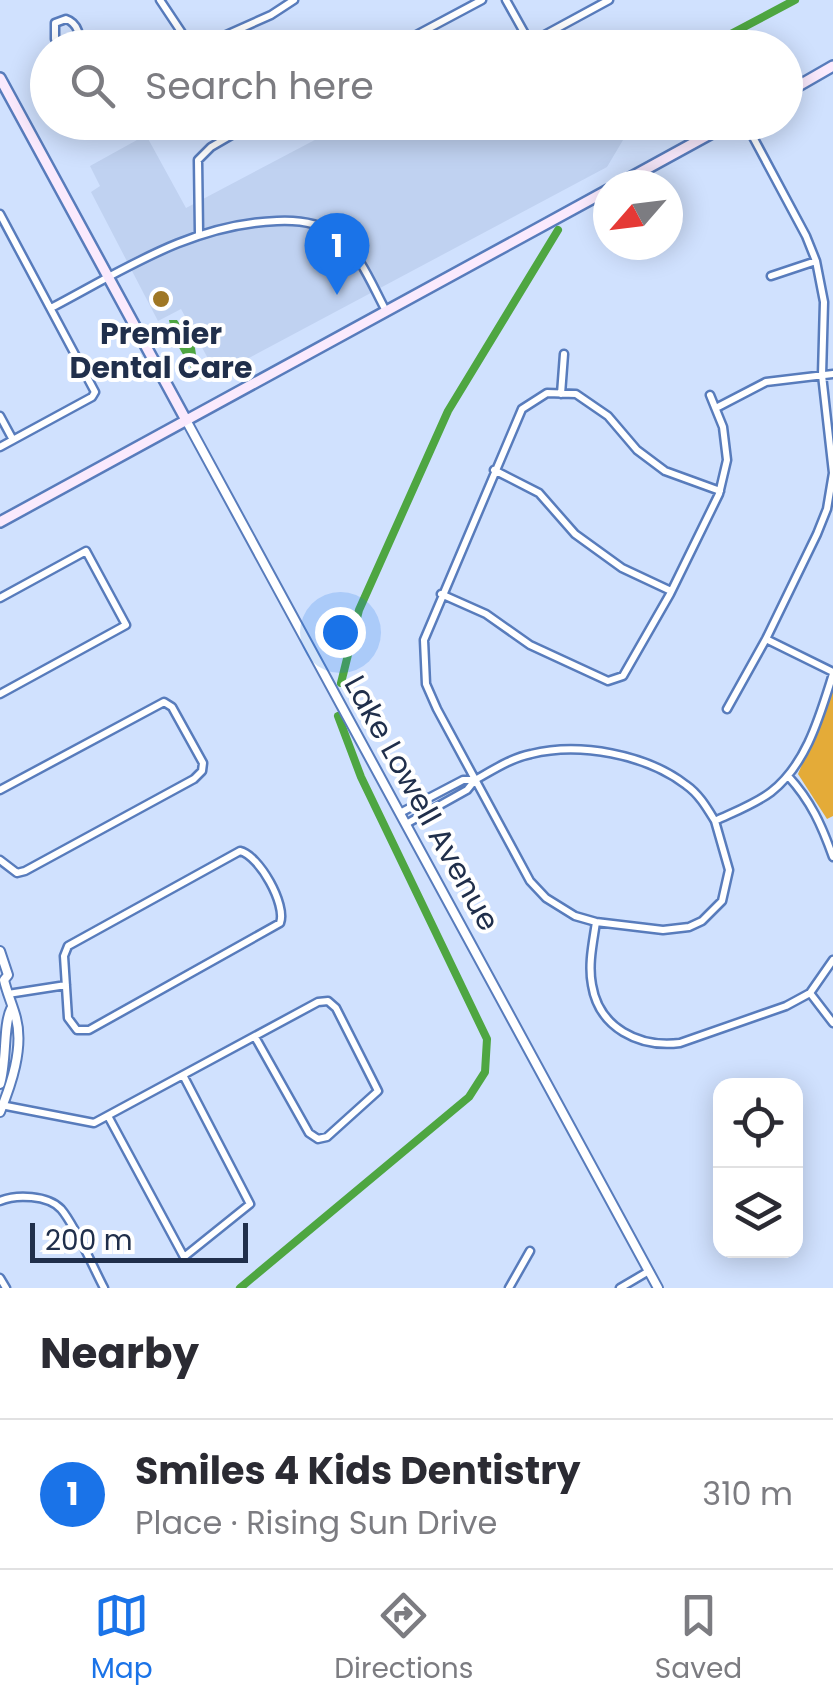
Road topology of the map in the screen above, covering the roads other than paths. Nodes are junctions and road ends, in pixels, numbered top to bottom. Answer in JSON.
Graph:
{"nodes":[{"id":1,"x":160,"y":0,"type":"edge"},
{"id":2,"x":294,"y":0,"type":"edge"},
{"id":3,"x":482,"y":0,"type":"edge"},
{"id":4,"x":506,"y":0,"type":"edge"},
{"id":5,"x":609,"y":0,"type":"edge"},
{"id":6,"x":53,"y":30,"type":"edge"},
{"id":7,"x":77,"y":30,"type":"edge"},
{"id":8,"x":183,"y":30,"type":"edge"},
{"id":9,"x":235,"y":30,"type":"edge"},
{"id":10,"x":426,"y":30,"type":"edge"},
{"id":11,"x":522,"y":30,"type":"edge"},
{"id":12,"x":555,"y":30,"type":"edge"},
{"id":13,"x":833,"y":66,"type":"edge"},
{"id":14,"x":0,"y":78,"type":"edge"},
{"id":15,"x":803,"y":83,"type":"edge"},
{"id":16,"x":30,"y":134,"type":"edge"},
{"id":17,"x":33,"y":140,"type":"edge"},
{"id":18,"x":222,"y":140,"type":"edge"},
{"id":19,"x":699,"y":140,"type":"edge"},
{"id":20,"x":755,"y":140,"type":"edge"},
{"id":21,"x":645,"y":170,"type":"edge"},
{"id":22,"x":593,"y":198,"type":"edge"},
{"id":23,"x":0,"y":214,"type":"edge"},
{"id":24,"x":200,"y":233,"type":"junction"},
{"id":25,"x":816,"y":261,"type":"junction"},
{"id":26,"x":772,"y":276,"type":"dead end"},
{"id":27,"x":108,"y":278,"type":"junction"},
{"id":28,"x":52,"y":308,"type":"junction"},
{"id":29,"x":386,"y":311,"type":"junction"},
{"id":30,"x":564,"y":354,"type":"dead end"},
{"id":31,"x":833,"y":374,"type":"edge"},
{"id":32,"x":822,"y":375,"type":"junction"},
{"id":33,"x":562,"y":394,"type":"junction"},
{"id":34,"x":710,"y":395,"type":"dead end"},
{"id":35,"x":716,"y":408,"type":"junction"},
{"id":36,"x":0,"y":416,"type":"edge"},
{"id":37,"x":186,"y":420,"type":"junction"},
{"id":38,"x":13,"y":440,"type":"junction"},
{"id":39,"x":0,"y":448,"type":"edge"},
{"id":40,"x":494,"y":470,"type":"junction"},
{"id":41,"x":720,"y":490,"type":"junction"},
{"id":42,"x":0,"y":522,"type":"edge"},
{"id":43,"x":671,"y":591,"type":"junction"},
{"id":44,"x":441,"y":594,"type":"junction"},
{"id":45,"x":0,"y":598,"type":"edge"},
{"id":46,"x":766,"y":638,"type":"junction"},
{"id":47,"x":833,"y":673,"type":"edge"},
{"id":48,"x":0,"y":694,"type":"edge"},
{"id":49,"x":727,"y":709,"type":"dead end"},
{"id":50,"x":788,"y":776,"type":"junction"},
{"id":51,"x":475,"y":780,"type":"junction"},
{"id":52,"x":0,"y":790,"type":"edge"},
{"id":53,"x":400,"y":812,"type":"junction"},
{"id":54,"x":715,"y":821,"type":"junction"},
{"id":55,"x":406,"y":824,"type":"junction"},
{"id":56,"x":833,"y":857,"type":"edge"},
{"id":57,"x":0,"y":860,"type":"edge"},
{"id":58,"x":596,"y":922,"type":"junction"},
{"id":59,"x":0,"y":951,"type":"edge"},
{"id":60,"x":833,"y":960,"type":"edge"},
{"id":61,"x":2,"y":979,"type":"edge"},
{"id":62,"x":66,"y":985,"type":"junction"},
{"id":63,"x":810,"y":993,"type":"junction"},
{"id":64,"x":8,"y":994,"type":"junction"},
{"id":65,"x":11,"y":1008,"type":"junction"},
{"id":66,"x":833,"y":1022,"type":"edge"},
{"id":67,"x":255,"y":1037,"type":"junction"},
{"id":68,"x":184,"y":1077,"type":"junction"},
{"id":69,"x":0,"y":1084,"type":"edge"},
{"id":70,"x":1,"y":1107,"type":"edge"},
{"id":71,"x":108,"y":1116,"type":"junction"},
{"id":72,"x":0,"y":1201,"type":"edge"},
{"id":73,"x":530,"y":1251,"type":"dead end"},
{"id":74,"x":649,"y":1271,"type":"junction"},
{"id":75,"x":0,"y":1278,"type":"edge"},
{"id":76,"x":6,"y":1288,"type":"edge"},
{"id":77,"x":104,"y":1288,"type":"edge"},
{"id":78,"x":509,"y":1288,"type":"edge"},
{"id":79,"x":620,"y":1288,"type":"edge"},
{"id":80,"x":658,"y":1288,"type":"edge"}],
"edges":[{"from":1,"to":8,"type":"street"},
{"from":2,"to":9,"type":"street"},
{"from":3,"to":10,"type":"street"},
{"from":4,"to":11,"type":"street"},
{"from":5,"to":12,"type":"street"},
{"from":6,"to":7,"type":"street"},
{"from":13,"to":15,"type":"main road"},
{"from":14,"to":16,"type":"main road","name":"Lake Lowell Avenue"},
{"from":17,"to":27,"type":"main road","name":"Lake Lowell Avenue"},
{"from":18,"to":24,"type":"street"},
{"from":19,"to":21,"type":"main road"},
{"from":20,"to":25,"type":"street"},
{"from":22,"to":29,"type":"main road"},
{"from":23,"to":28,"type":"street"},
{"from":24,"to":27,"type":"street"},
{"from":24,"to":29,"type":"street"},
{"from":25,"to":26,"type":"street"},
{"from":25,"to":32,"type":"street"},
{"from":27,"to":28,"type":"street"},
{"from":27,"to":37,"type":"main road","name":"Lake Lowell Avenue"},
{"from":28,"to":38,"type":"street"},
{"from":29,"to":37,"type":"main road"},
{"from":30,"to":33,"type":"street"},
{"from":31,"to":32,"type":"street"},
{"from":32,"to":35,"type":"street"},
{"from":32,"to":46,"type":"street"},
{"from":33,"to":40,"type":"street"},
{"from":33,"to":41,"type":"street"},
{"from":34,"to":35,"type":"street"},
{"from":35,"to":41,"type":"street"},
{"from":36,"to":38,"type":"street"},
{"from":37,"to":42,"type":"main road"},
{"from":37,"to":53,"type":"street","name":"Lake Lowell Avenue"},
{"from":38,"to":39,"type":"street"},
{"from":40,"to":43,"type":"street"},
{"from":40,"to":44,"type":"street"},
{"from":41,"to":43,"type":"street"},
{"from":43,"to":44,"type":"street"},
{"from":44,"to":51,"type":"street"},
{"from":45,"to":48,"type":"street"},
{"from":46,"to":47,"type":"street"},
{"from":46,"to":49,"type":"street"},
{"from":47,"to":50,"type":"street"},
{"from":50,"to":54,"type":"street"},
{"from":50,"to":56,"type":"street"},
{"from":51,"to":53,"type":"street"},
{"from":51,"to":54,"type":"street"},
{"from":51,"to":55,"type":"street"},
{"from":51,"to":58,"type":"street"},
{"from":52,"to":57,"type":"street"},
{"from":53,"to":55,"type":"street","name":"Lake Lowell Avenue"},
{"from":54,"to":58,"type":"street"},
{"from":55,"to":74,"type":"street","name":"Lake Lowell Avenue"},
{"from":58,"to":63,"type":"street"},
{"from":59,"to":61,"type":"street"},
{"from":60,"to":63,"type":"street"},
{"from":61,"to":64,"type":"street"},
{"from":62,"to":62,"type":"street"},
{"from":62,"to":64,"type":"street"},
{"from":63,"to":66,"type":"street"},
{"from":64,"to":65,"type":"street"},
{"from":65,"to":69,"type":"street"},
{"from":65,"to":70,"type":"street"},
{"from":67,"to":67,"type":"street"},
{"from":67,"to":68,"type":"street"},
{"from":68,"to":71,"type":"street"},
{"from":68,"to":71,"type":"street"},
{"from":70,"to":71,"type":"street"},
{"from":72,"to":77,"type":"street"},
{"from":73,"to":78,"type":"street"},
{"from":74,"to":79,"type":"street"},
{"from":74,"to":80,"type":"street","name":"Lake Lowell Avenue"},
{"from":75,"to":76,"type":"street"}]}
